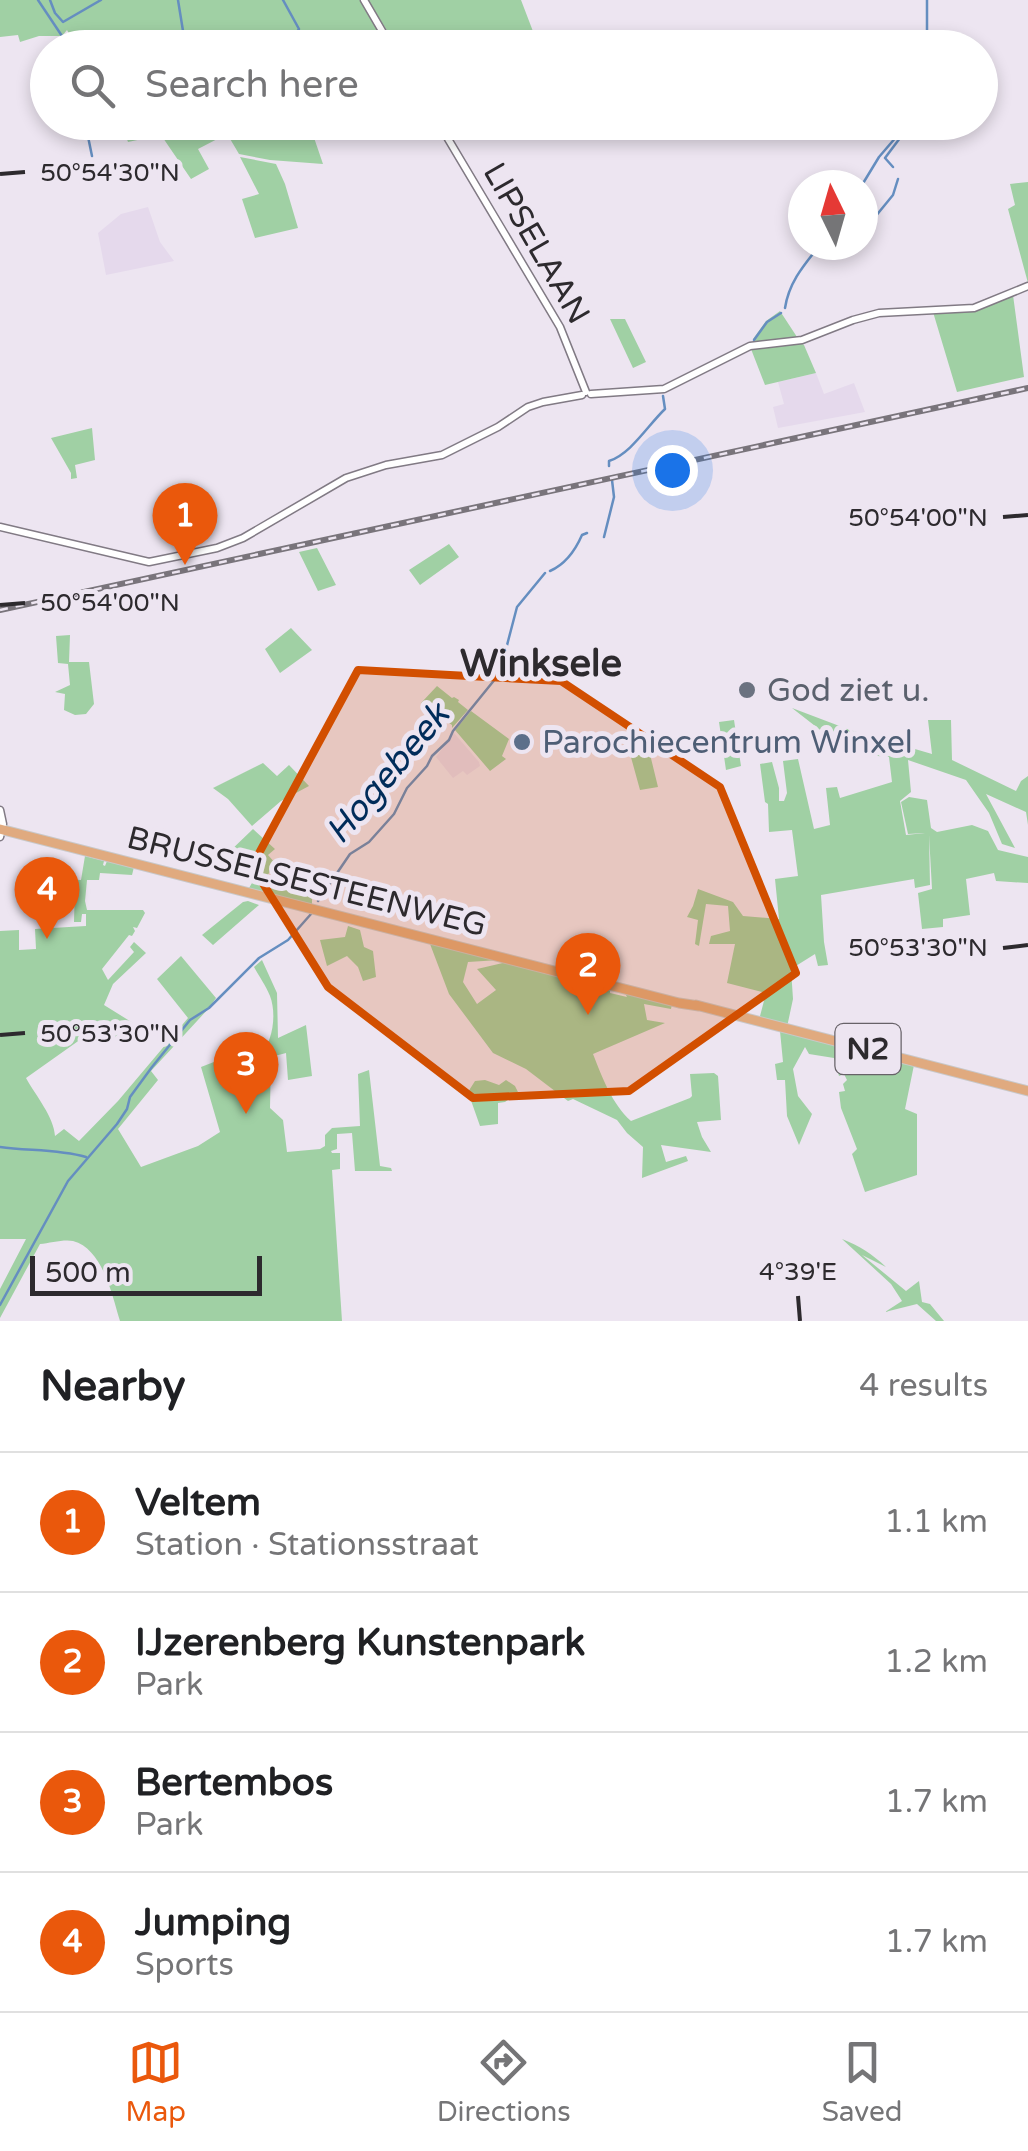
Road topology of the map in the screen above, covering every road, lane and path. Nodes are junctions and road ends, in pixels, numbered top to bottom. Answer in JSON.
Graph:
{"nodes":[{"id":1,"x":364,"y":0,"type":"edge"},
{"id":2,"x":382,"y":30,"type":"edge"},
{"id":3,"x":449,"y":140,"type":"edge"},
{"id":4,"x":1028,"y":286,"type":"edge"},
{"id":5,"x":586,"y":394,"type":"junction"},
{"id":6,"x":0,"y":527,"type":"edge"},
{"id":7,"x":0,"y":810,"type":"edge"},
{"id":8,"x":1,"y":832,"type":"edge"},
{"id":9,"x":1028,"y":1091,"type":"edge"}],
"edges":[{"from":1,"to":2,"type":"street"},
{"from":3,"to":5,"type":"street","name":"LIPSELAAN"},
{"from":4,"to":5,"type":"street"},
{"from":5,"to":6,"type":"street"},
{"from":7,"to":8,"type":"street"},
{"from":8,"to":9,"type":"main road","name":"BRUSSELSESTEENWEG","number":"N2"}]}
